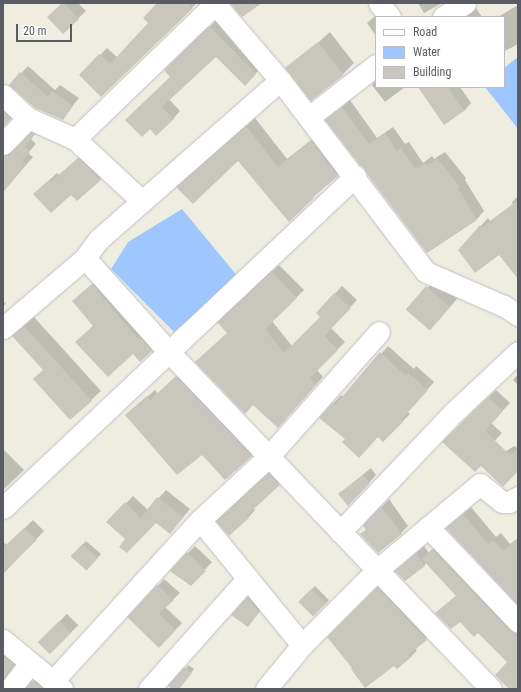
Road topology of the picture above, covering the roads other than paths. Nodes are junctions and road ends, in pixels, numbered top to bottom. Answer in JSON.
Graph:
{"nodes":[{"id":1,"x":379,"y":3,"type":"edge"},
{"id":2,"x":465,"y":3,"type":"edge"},
{"id":3,"x":215,"y":4,"type":"edge"},
{"id":4,"x":389,"y":16,"type":"edge"},
{"id":5,"x":445,"y":16,"type":"edge"},
{"id":6,"x":375,"y":66,"type":"edge"},
{"id":7,"x":280,"y":80,"type":"junction"},
{"id":8,"x":3,"y":95,"type":"edge"},
{"id":9,"x":309,"y":117,"type":"junction"},
{"id":10,"x":28,"y":118,"type":"junction"},
{"id":11,"x":75,"y":139,"type":"junction"},
{"id":12,"x":3,"y":144,"type":"edge"},
{"id":13,"x":355,"y":176,"type":"junction"},
{"id":14,"x":142,"y":201,"type":"junction"},
{"id":15,"x":85,"y":258,"type":"junction"},
{"id":16,"x":518,"y":315,"type":"edge"},
{"id":17,"x":3,"y":328,"type":"edge"},
{"id":18,"x":379,"y":332,"type":"dead end"},
{"id":19,"x":169,"y":352,"type":"junction"},
{"id":20,"x":518,"y":352,"type":"edge"},
{"id":21,"x":268,"y":456,"type":"junction"},
{"id":22,"x":518,"y":497,"type":"edge"},
{"id":23,"x":3,"y":508,"type":"edge"},
{"id":24,"x":200,"y":520,"type":"junction"},
{"id":25,"x":428,"y":527,"type":"junction"},
{"id":26,"x":340,"y":532,"type":"junction"},
{"id":27,"x":377,"y":570,"type":"junction"},
{"id":28,"x":247,"y":579,"type":"junction"},
{"id":29,"x":518,"y":622,"type":"edge"},
{"id":30,"x":3,"y":640,"type":"edge"},
{"id":31,"x":302,"y":645,"type":"junction"},
{"id":32,"x":30,"y":663,"type":"junction"},
{"id":33,"x":57,"y":685,"type":"edge"},
{"id":34,"x":10,"y":689,"type":"edge"},
{"id":35,"x":149,"y":689,"type":"edge"},
{"id":36,"x":266,"y":689,"type":"edge"},
{"id":37,"x":491,"y":689,"type":"edge"}],
"edges":[{"from":1,"to":4,"type":"street"},
{"from":2,"to":5,"type":"street"},
{"from":3,"to":7,"type":"street"},
{"from":3,"to":11,"type":"street"},
{"from":6,"to":9,"type":"street"},
{"from":7,"to":9,"type":"street"},
{"from":7,"to":14,"type":"street"},
{"from":8,"to":10,"type":"street"},
{"from":9,"to":13,"type":"street"},
{"from":10,"to":11,"type":"street"},
{"from":10,"to":12,"type":"street"},
{"from":11,"to":14,"type":"street"},
{"from":13,"to":16,"type":"street"},
{"from":13,"to":19,"type":"street"},
{"from":14,"to":15,"type":"street"},
{"from":15,"to":17,"type":"street"},
{"from":15,"to":19,"type":"street"},
{"from":18,"to":21,"type":"street"},
{"from":19,"to":21,"type":"street"},
{"from":19,"to":23,"type":"street"},
{"from":20,"to":26,"type":"street"},
{"from":21,"to":24,"type":"street"},
{"from":21,"to":26,"type":"street"},
{"from":22,"to":25,"type":"street"},
{"from":24,"to":28,"type":"street"},
{"from":24,"to":33,"type":"street"},
{"from":25,"to":27,"type":"street"},
{"from":25,"to":29,"type":"street"},
{"from":26,"to":27,"type":"street"},
{"from":27,"to":31,"type":"street"},
{"from":27,"to":37,"type":"street"},
{"from":28,"to":31,"type":"street"},
{"from":28,"to":35,"type":"street"},
{"from":30,"to":32,"type":"street"},
{"from":31,"to":36,"type":"street"},
{"from":32,"to":33,"type":"street"},
{"from":32,"to":34,"type":"street"}]}
